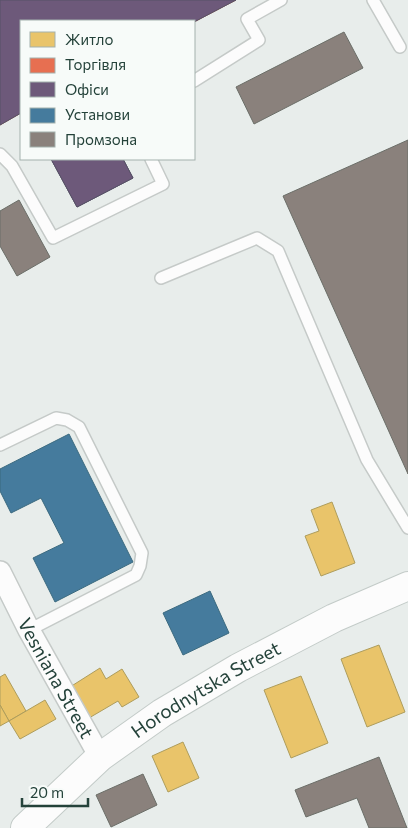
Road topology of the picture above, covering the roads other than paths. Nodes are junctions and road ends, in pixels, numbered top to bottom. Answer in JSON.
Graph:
{"nodes":[{"id":1,"x":281,"y":0,"type":"edge"},
{"id":2,"x":373,"y":0,"type":"edge"},
{"id":3,"x":400,"y":47,"type":"dead end"},
{"id":4,"x":195,"y":80,"type":"edge"},
{"id":5,"x":0,"y":154,"type":"edge"},
{"id":6,"x":151,"y":160,"type":"edge"},
{"id":7,"x":161,"y":278,"type":"dead end"},
{"id":8,"x":0,"y":445,"type":"edge"},
{"id":9,"x":407,"y":525,"type":"edge"},
{"id":10,"x":0,"y":572,"type":"edge"},
{"id":11,"x":408,"y":586,"type":"edge"},
{"id":12,"x":29,"y":630,"type":"junction"},
{"id":13,"x":100,"y":757,"type":"junction"},
{"id":14,"x":25,"y":828,"type":"edge"}],
"edges":[{"from":1,"to":4,"type":"lane"},
{"from":2,"to":3,"type":"lane"},
{"from":5,"to":6,"type":"lane"},
{"from":7,"to":9,"type":"lane"},
{"from":8,"to":12,"type":"lane"},
{"from":10,"to":12,"type":"street","name":"Vesniana Street"},
{"from":11,"to":13,"type":"street","name":"Horodnytska Street"},
{"from":12,"to":13,"type":"street","name":"Vesniana Street"},
{"from":13,"to":14,"type":"street","name":"Horodnytska Street"}]}
